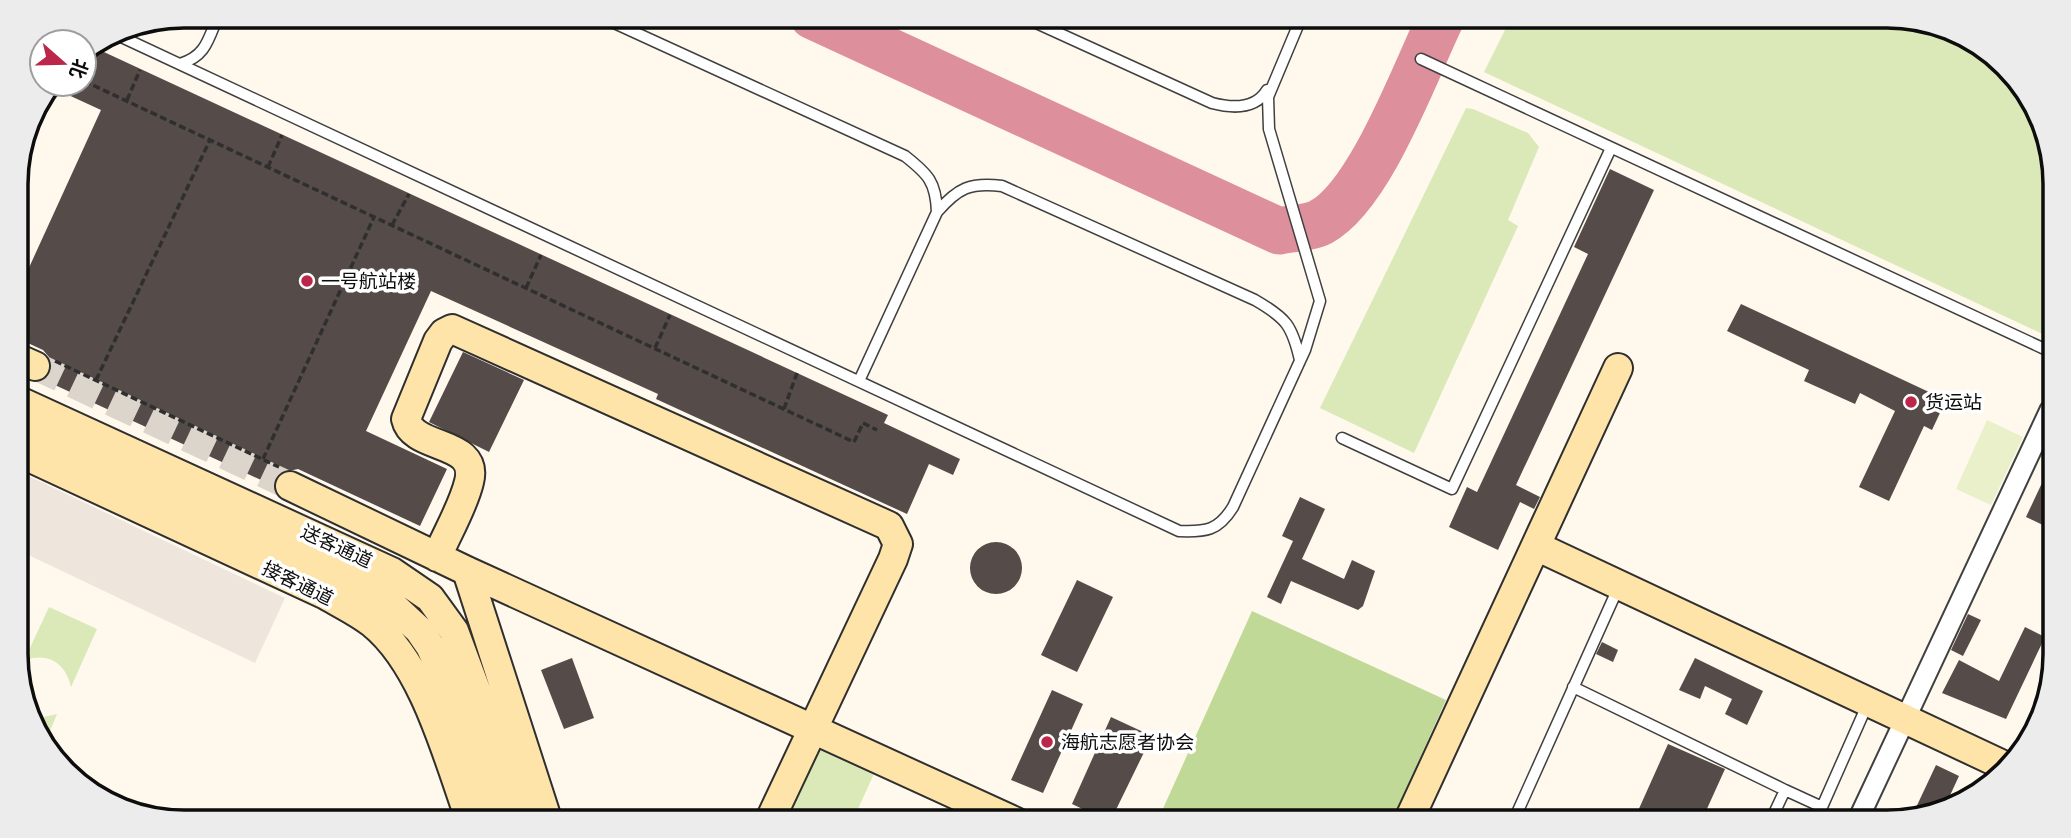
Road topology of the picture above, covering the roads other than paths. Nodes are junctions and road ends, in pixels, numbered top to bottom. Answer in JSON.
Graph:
{"nodes":[{"id":1,"x":213,"y":28,"type":"edge"},
{"id":2,"x":624,"y":28,"type":"edge"},
{"id":3,"x":1047,"y":28,"type":"edge"},
{"id":4,"x":1297,"y":28,"type":"edge"},
{"id":5,"x":127,"y":39,"type":"edge"},
{"id":6,"x":202,"y":52,"type":"junction"},
{"id":7,"x":1421,"y":59,"type":"dead end"},
{"id":8,"x":180,"y":64,"type":"junction"},
{"id":9,"x":1275,"y":78,"type":"junction"},
{"id":10,"x":211,"y":79,"type":"junction"},
{"id":11,"x":1611,"y":148,"type":"junction"},
{"id":12,"x":937,"y":212,"type":"junction"},
{"id":13,"x":2043,"y":348,"type":"edge"},
{"id":14,"x":1300,"y":361,"type":"junction"},
{"id":15,"x":1618,"y":368,"type":"dead end"},
{"id":16,"x":859,"y":381,"type":"junction"},
{"id":17,"x":28,"y":405,"type":"edge"},
{"id":18,"x":2043,"y":425,"type":"edge"},
{"id":19,"x":28,"y":429,"type":"edge"},
{"id":20,"x":1342,"y":438,"type":"dead end"},
{"id":21,"x":28,"y":457,"type":"edge"},
{"id":22,"x":287,"y":478,"type":"tunnel mouth"},
{"id":23,"x":1536,"y":546,"type":"junction"},
{"id":24,"x":437,"y":557,"type":"junction"},
{"id":25,"x":467,"y":571,"type":"junction"},
{"id":26,"x":1619,"y":585,"type":"junction"},
{"id":27,"x":1573,"y":687,"type":"junction"},
{"id":28,"x":1868,"y":702,"type":"junction"},
{"id":29,"x":1905,"y":719,"type":"junction"},
{"id":30,"x":812,"y":729,"type":"junction"},
{"id":31,"x":1998,"y":763,"type":"edge"},
{"id":32,"x":1785,"y":790,"type":"junction"},
{"id":33,"x":466,"y":810,"type":"edge"},
{"id":34,"x":492,"y":810,"type":"edge"},
{"id":35,"x":527,"y":810,"type":"edge"},
{"id":36,"x":529,"y":810,"type":"edge"},
{"id":37,"x":775,"y":810,"type":"edge"},
{"id":38,"x":990,"y":810,"type":"edge"},
{"id":39,"x":1414,"y":810,"type":"edge"},
{"id":40,"x":1518,"y":810,"type":"edge"},
{"id":41,"x":1776,"y":810,"type":"edge"},
{"id":42,"x":1863,"y":810,"type":"edge"}],
"edges":[{"from":1,"to":6,"type":"lane"},
{"from":2,"to":12,"type":"lane"},
{"from":3,"to":9,"type":"lane"},
{"from":4,"to":9,"type":"lane"},
{"from":5,"to":8,"type":"lane"},
{"from":6,"to":8,"type":"lane"},
{"from":6,"to":10,"type":"lane"},
{"from":7,"to":11,"type":"lane"},
{"from":8,"to":10,"type":"lane"},
{"from":9,"to":14,"type":"lane"},
{"from":10,"to":16,"type":"lane"},
{"from":11,"to":13,"type":"lane"},
{"from":11,"to":20,"type":"lane"},
{"from":12,"to":14,"type":"lane"},
{"from":12,"to":16,"type":"lane"},
{"from":14,"to":16,"type":"lane"},
{"from":15,"to":23,"type":"street"},
{"from":17,"to":35,"type":"street","name":"送客通道"},
{"from":18,"to":29,"type":"street"},
{"from":19,"to":34,"type":"street","name":"送客通道"},
{"from":21,"to":33,"type":"street","name":"接客通道"},
{"from":22,"to":24,"type":"street"},
{"from":23,"to":26,"type":"street"},
{"from":23,"to":39,"type":"street"},
{"from":24,"to":25,"type":"street"},
{"from":24,"to":30,"type":"street"},
{"from":25,"to":30,"type":"street"},
{"from":25,"to":36,"type":"street"},
{"from":26,"to":27,"type":"lane"},
{"from":26,"to":28,"type":"street"},
{"from":27,"to":32,"type":"lane"},
{"from":27,"to":40,"type":"lane"},
{"from":28,"to":29,"type":"street"},
{"from":28,"to":32,"type":"lane"},
{"from":29,"to":31,"type":"street"},
{"from":29,"to":42,"type":"street"},
{"from":30,"to":37,"type":"street"},
{"from":30,"to":38,"type":"street"},
{"from":32,"to":41,"type":"lane"}]}
